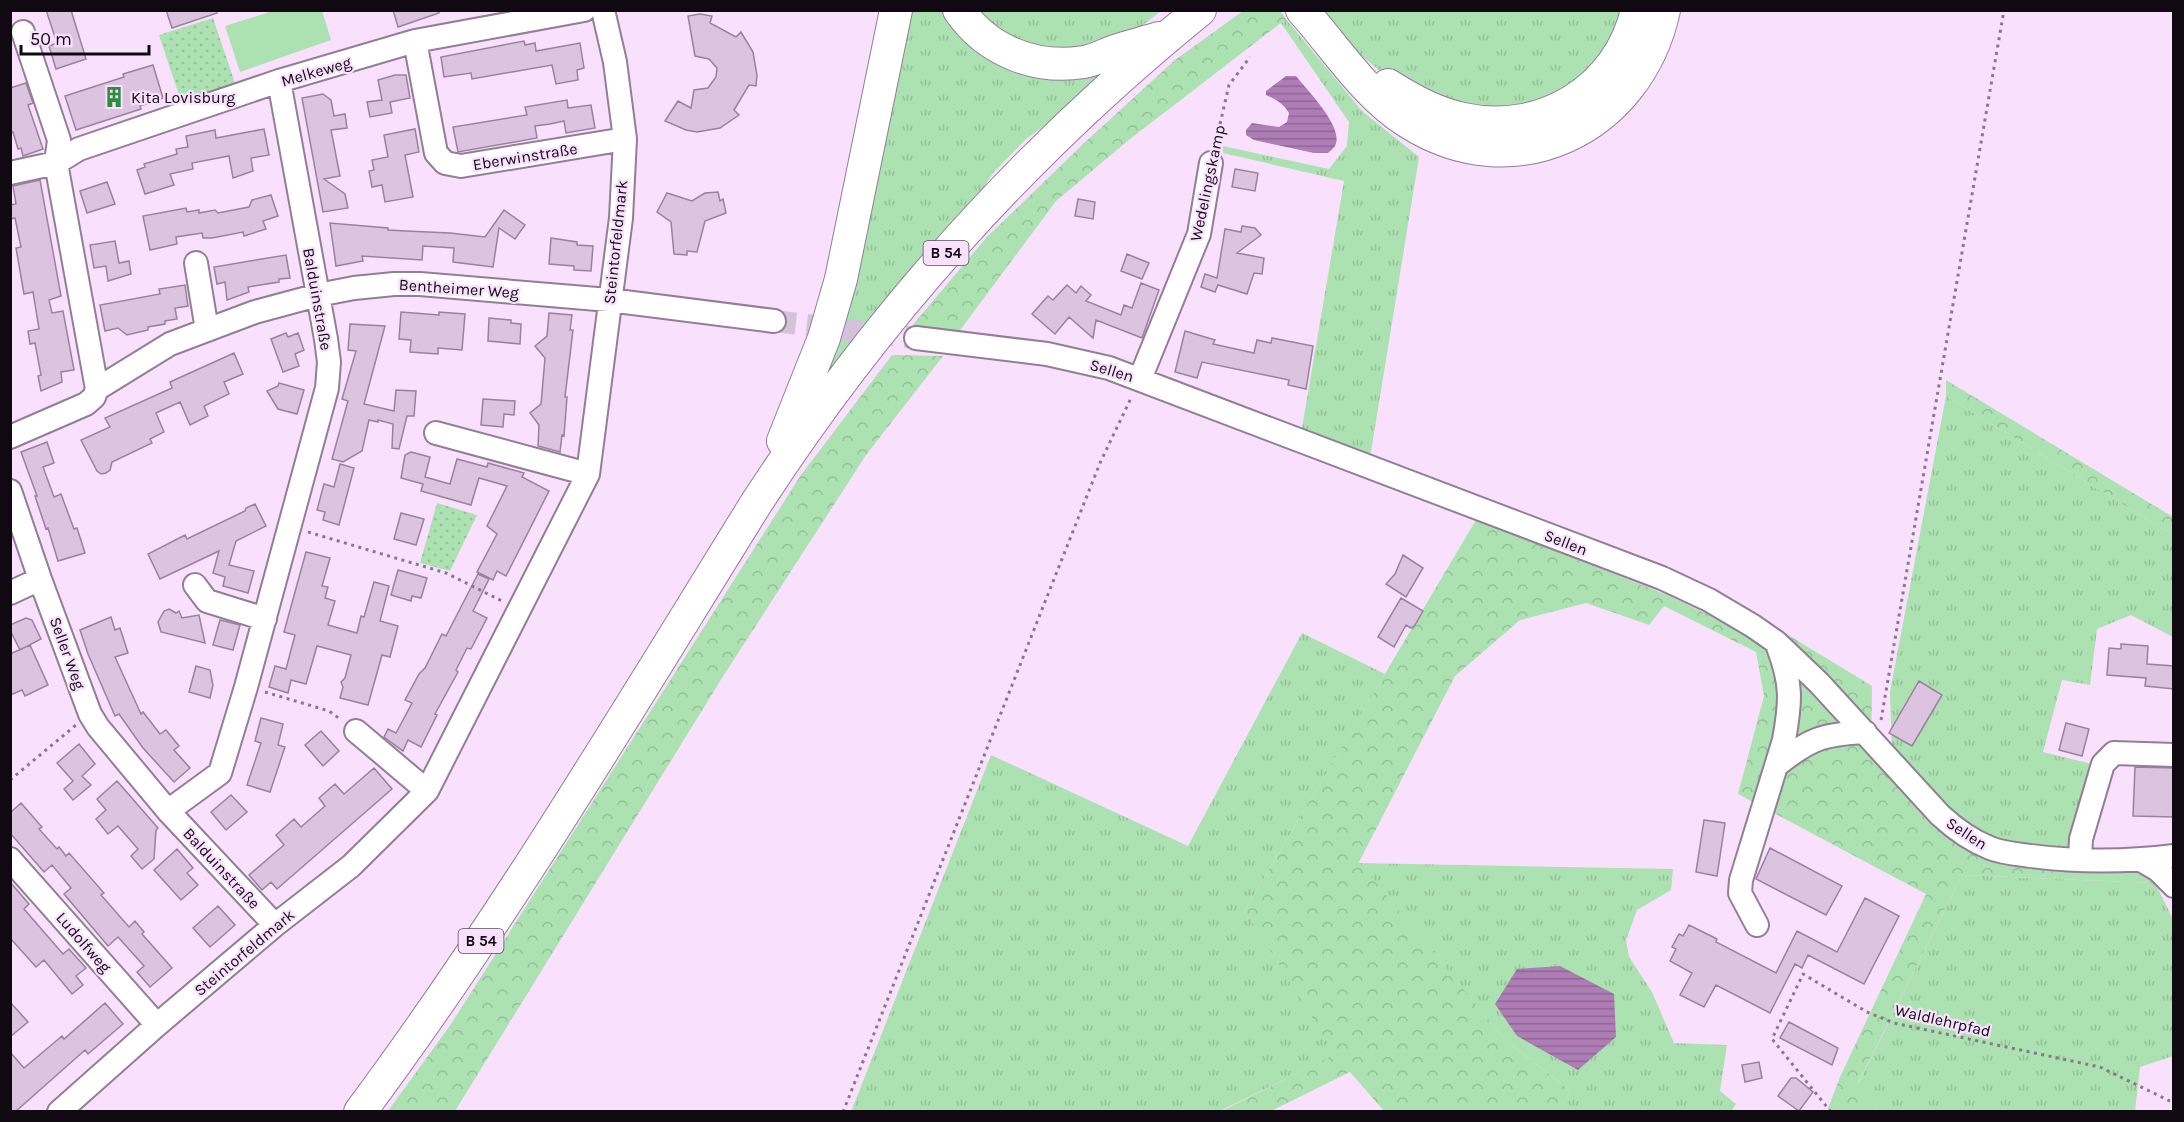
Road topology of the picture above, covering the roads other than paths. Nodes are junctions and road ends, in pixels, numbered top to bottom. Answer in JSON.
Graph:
{"nodes":[{"id":1,"x":584,"y":10,"type":"edge"},
{"id":2,"x":603,"y":10,"type":"edge"},
{"id":3,"x":896,"y":10,"type":"edge"},
{"id":4,"x":959,"y":10,"type":"edge"},
{"id":5,"x":1200,"y":10,"type":"edge"},
{"id":6,"x":1302,"y":10,"type":"edge"},
{"id":7,"x":1637,"y":10,"type":"edge"},
{"id":8,"x":1664,"y":10,"type":"edge"},
{"id":9,"x":23,"y":32,"type":"dead end"},
{"id":10,"x":1168,"y":36,"type":"junction"},
{"id":11,"x":1328,"y":40,"type":"junction"},
{"id":12,"x":415,"y":42,"type":"junction"},
{"id":13,"x":279,"y":81,"type":"junction"},
{"id":14,"x":625,"y":139,"type":"junction"},
{"id":15,"x":56,"y":163,"type":"junction"},
{"id":16,"x":1211,"y":163,"type":"road end"},
{"id":17,"x":10,"y":172,"type":"edge"},
{"id":18,"x":196,"y":263,"type":"dead end"},
{"id":19,"x":318,"y":295,"type":"junction"},
{"id":20,"x":609,"y":300,"type":"junction"},
{"id":21,"x":774,"y":321,"type":"tunnel mouth"},
{"id":22,"x":207,"y":330,"type":"junction"},
{"id":23,"x":916,"y":338,"type":"tunnel mouth"},
{"id":24,"x":1140,"y":379,"type":"junction"},
{"id":25,"x":97,"y":388,"type":"junction"},
{"id":26,"x":436,"y":433,"type":"dead end"},
{"id":27,"x":10,"y":437,"type":"edge"},
{"id":28,"x":588,"y":474,"type":"junction"},
{"id":29,"x":10,"y":491,"type":"edge"},
{"id":30,"x":757,"y":502,"type":"junction"},
{"id":31,"x":40,"y":579,"type":"junction"},
{"id":32,"x":195,"y":585,"type":"dead end"},
{"id":33,"x":10,"y":593,"type":"edge"},
{"id":34,"x":265,"y":619,"type":"junction"},
{"id":35,"x":1776,"y":642,"type":"junction"},
{"id":36,"x":94,"y":720,"type":"joint"},
{"id":37,"x":356,"y":731,"type":"road end"},
{"id":38,"x":1871,"y":739,"type":"junction"},
{"id":39,"x":2174,"y":755,"type":"edge"},
{"id":40,"x":1776,"y":766,"type":"junction"},
{"id":41,"x":427,"y":791,"type":"junction"},
{"id":42,"x":168,"y":811,"type":"junction"},
{"id":43,"x":2174,"y":856,"type":"edge"},
{"id":44,"x":2080,"y":859,"type":"junction"},
{"id":45,"x":10,"y":860,"type":"edge"},
{"id":46,"x":2141,"y":860,"type":"junction"},
{"id":47,"x":2174,"y":886,"type":"edge"},
{"id":48,"x":1757,"y":925,"type":"dead end"},
{"id":49,"x":275,"y":926,"type":"junction"},
{"id":50,"x":157,"y":1024,"type":"junction"},
{"id":51,"x":59,"y":1112,"type":"edge"},
{"id":52,"x":360,"y":1112,"type":"edge"}],
"edges":[{"from":1,"to":12,"type":"street","name":"Melkeweg"},
{"from":2,"to":14,"type":"street","name":"Steintorfeldmark"},
{"from":3,"to":30,"type":"highway"},
{"from":4,"to":10,"type":"highway"},
{"from":5,"to":10,"type":"highway","number":"B 54"},
{"from":6,"to":11,"type":"highway"},
{"from":7,"to":11,"type":"highway"},
{"from":8,"to":11,"type":"highway"},
{"from":9,"to":15,"type":"street"},
{"from":10,"to":30,"type":"highway","number":"B 54"},
{"from":12,"to":13,"type":"street","name":"Melkeweg"},
{"from":12,"to":14,"type":"street","name":"Eberwinstraße"},
{"from":13,"to":15,"type":"street","name":"Melkeweg"},
{"from":13,"to":19,"type":"street","name":"Balduinstraße"},
{"from":14,"to":20,"type":"street","name":"Steintorfeldmark"},
{"from":15,"to":17,"type":"street","name":"Melkeweg"},
{"from":15,"to":25,"type":"street"},
{"from":16,"to":24,"type":"street","name":"Wedelingskamp"},
{"from":18,"to":22,"type":"street"},
{"from":19,"to":20,"type":"street","name":"Bentheimer Weg"},
{"from":19,"to":22,"type":"street","name":"Bentheimer Weg"},
{"from":19,"to":34,"type":"street","name":"Balduinstraße"},
{"from":20,"to":21,"type":"street"},
{"from":20,"to":28,"type":"street","name":"Steintorfeldmark"},
{"from":22,"to":25,"type":"street","name":"Bentheimer Weg"},
{"from":23,"to":24,"type":"street","name":"Sellen"},
{"from":24,"to":35,"type":"street","name":"Sellen"},
{"from":25,"to":27,"type":"street","name":"Bentheimer Weg"},
{"from":26,"to":28,"type":"street"},
{"from":28,"to":41,"type":"street","name":"Steintorfeldmark"},
{"from":29,"to":31,"type":"street","name":"Seller Weg"},
{"from":30,"to":52,"type":"highway","number":"B 54"},
{"from":31,"to":33,"type":"street"},
{"from":31,"to":36,"type":"street","name":"Seller Weg"},
{"from":32,"to":34,"type":"street"},
{"from":34,"to":42,"type":"street","name":"Balduinstraße"},
{"from":35,"to":38,"type":"street","name":"Sellen"},
{"from":35,"to":40,"type":"street"},
{"from":36,"to":42,"type":"street","name":"Balduinstraße"},
{"from":37,"to":41,"type":"street"},
{"from":38,"to":40,"type":"street"},
{"from":38,"to":44,"type":"street","name":"Sellen"},
{"from":39,"to":44,"type":"street"},
{"from":40,"to":48,"type":"street"},
{"from":41,"to":49,"type":"street","name":"Steintorfeldmark"},
{"from":42,"to":49,"type":"street","name":"Balduinstraße"},
{"from":43,"to":46,"type":"street","name":"Sellen"},
{"from":44,"to":46,"type":"street","name":"Sellen"},
{"from":45,"to":50,"type":"street","name":"Ludolfweg"},
{"from":46,"to":47,"type":"street"},
{"from":49,"to":50,"type":"street","name":"Steintorfeldmark"},
{"from":50,"to":51,"type":"street","name":"Steintorfeldmark"}]}
